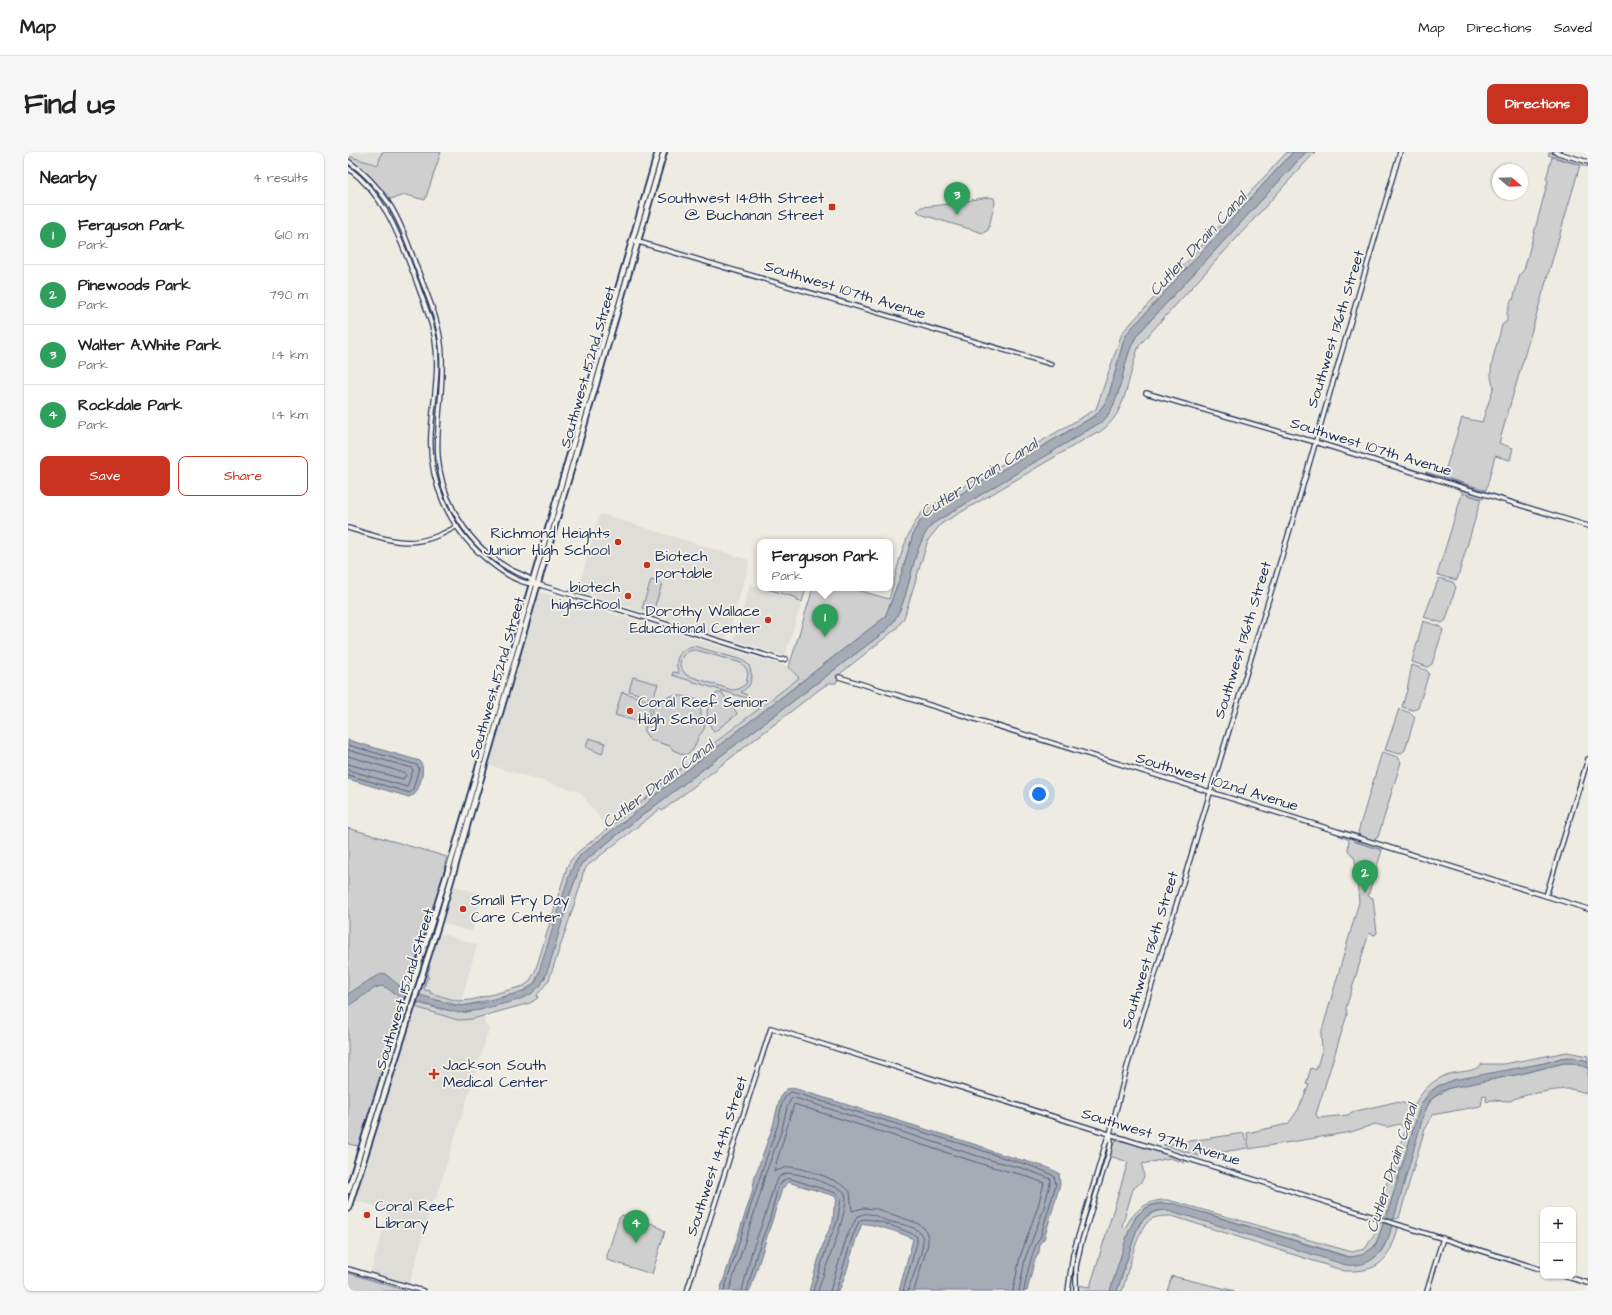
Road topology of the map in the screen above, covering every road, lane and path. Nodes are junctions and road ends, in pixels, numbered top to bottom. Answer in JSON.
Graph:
{"nodes":[{"id":1,"x":658,"y":152,"type":"edge"},
{"id":2,"x":664,"y":152,"type":"edge"},
{"id":3,"x":1400,"y":152,"type":"edge"},
{"id":4,"x":1555,"y":152,"type":"edge"},
{"id":5,"x":348,"y":161,"type":"edge"},
{"id":6,"x":1588,"y":162,"type":"edge"},
{"id":7,"x":348,"y":168,"type":"edge"},
{"id":8,"x":635,"y":240,"type":"junction"},
{"id":9,"x":612,"y":330,"type":"junction"},
{"id":10,"x":605,"y":331,"type":"junction"},
{"id":11,"x":1051,"y":364,"type":"dead end"},
{"id":12,"x":1146,"y":393,"type":"dead end"},
{"id":13,"x":1315,"y":442,"type":"junction"},
{"id":14,"x":556,"y":496,"type":"junction"},
{"id":15,"x":562,"y":498,"type":"junction"},
{"id":16,"x":461,"y":523,"type":"junction"},
{"id":17,"x":456,"y":526,"type":"junction"},
{"id":18,"x":1588,"y":526,"type":"edge"},
{"id":19,"x":348,"y":528,"type":"edge"},
{"id":20,"x":531,"y":582,"type":"junction"},
{"id":21,"x":536,"y":584,"type":"junction"},
{"id":22,"x":786,"y":659,"type":"dead end"},
{"id":23,"x":839,"y":678,"type":"dead end"},
{"id":24,"x":1588,"y":759,"type":"edge"},
{"id":25,"x":1209,"y":792,"type":"junction"},
{"id":26,"x":1546,"y":896,"type":"junction"},
{"id":27,"x":1588,"y":909,"type":"edge"},
{"id":28,"x":414,"y":993,"type":"junction"},
{"id":29,"x":771,"y":1028,"type":"joint"},
{"id":30,"x":1110,"y":1134,"type":"junction"},
{"id":31,"x":348,"y":1192,"type":"edge"},
{"id":32,"x":348,"y":1209,"type":"edge"},
{"id":33,"x":1443,"y":1238,"type":"junction"},
{"id":34,"x":348,"y":1269,"type":"edge"},
{"id":35,"x":1540,"y":1269,"type":"edge"},
{"id":36,"x":1573,"y":1279,"type":"edge"},
{"id":37,"x":1588,"y":1284,"type":"edge"},
{"id":38,"x":423,"y":1291,"type":"edge"},
{"id":39,"x":687,"y":1291,"type":"edge"},
{"id":40,"x":1068,"y":1291,"type":"edge"},
{"id":41,"x":1076,"y":1291,"type":"edge"},
{"id":42,"x":1427,"y":1291,"type":"edge"}],
"edges":[{"from":1,"to":8,"type":"main road","name":"Southwest 152nd Street"},
{"from":2,"to":8,"type":"main road","name":"Southwest 152nd Street"},
{"from":3,"to":13,"type":"street","name":"Southwest 136th Street"},
{"from":4,"to":6,"type":"street"},
{"from":5,"to":16,"type":"street"},
{"from":7,"to":17,"type":"street"},
{"from":8,"to":9,"type":"main road","name":"Southwest 152nd Street"},
{"from":8,"to":10,"type":"main road","name":"Southwest 152nd Street"},
{"from":8,"to":11,"type":"street","name":"Southwest 107th Avenue"},
{"from":9,"to":10,"type":"main road"},
{"from":9,"to":15,"type":"main road","name":"Southwest 152nd Street"},
{"from":10,"to":14,"type":"main road","name":"Southwest 152nd Street"},
{"from":12,"to":13,"type":"street","name":"Southwest 107th Avenue"},
{"from":13,"to":18,"type":"street","name":"Southwest 107th Avenue"},
{"from":13,"to":25,"type":"street","name":"Southwest 136th Street"},
{"from":14,"to":15,"type":"main road"},
{"from":14,"to":20,"type":"main road","name":"Southwest 152nd Street"},
{"from":15,"to":21,"type":"main road","name":"Southwest 152nd Street"},
{"from":16,"to":17,"type":"street"},
{"from":16,"to":20,"type":"street"},
{"from":17,"to":19,"type":"street"},
{"from":17,"to":20,"type":"street"},
{"from":20,"to":21,"type":"street"},
{"from":20,"to":28,"type":"main road","name":"Southwest 152nd Street"},
{"from":21,"to":22,"type":"street"},
{"from":21,"to":28,"type":"main road","name":"Southwest 152nd Street"},
{"from":23,"to":25,"type":"street","name":"Southwest 102nd Avenue"},
{"from":24,"to":26,"type":"street"},
{"from":25,"to":26,"type":"street","name":"Southwest 102nd Avenue"},
{"from":25,"to":30,"type":"street","name":"Southwest 136th Street"},
{"from":26,"to":27,"type":"street","name":"Southwest 102nd Avenue"},
{"from":28,"to":31,"type":"main road","name":"Southwest 152nd Street"},
{"from":28,"to":32,"type":"main road","name":"Southwest 152nd Street"},
{"from":29,"to":30,"type":"street","name":"Southwest 97th Avenue"},
{"from":29,"to":39,"type":"street","name":"Southwest 144th Street"},
{"from":30,"to":33,"type":"street","name":"Southwest 97th Avenue"},
{"from":30,"to":40,"type":"street","name":"Southwest 136th Street"},
{"from":30,"to":41,"type":"street","name":"Southwest 136th Street"},
{"from":33,"to":35,"type":"street","name":"Southwest 97th Avenue"},
{"from":33,"to":42,"type":"street"},
{"from":34,"to":38,"type":"street"},
{"from":36,"to":37,"type":"street"}]}
